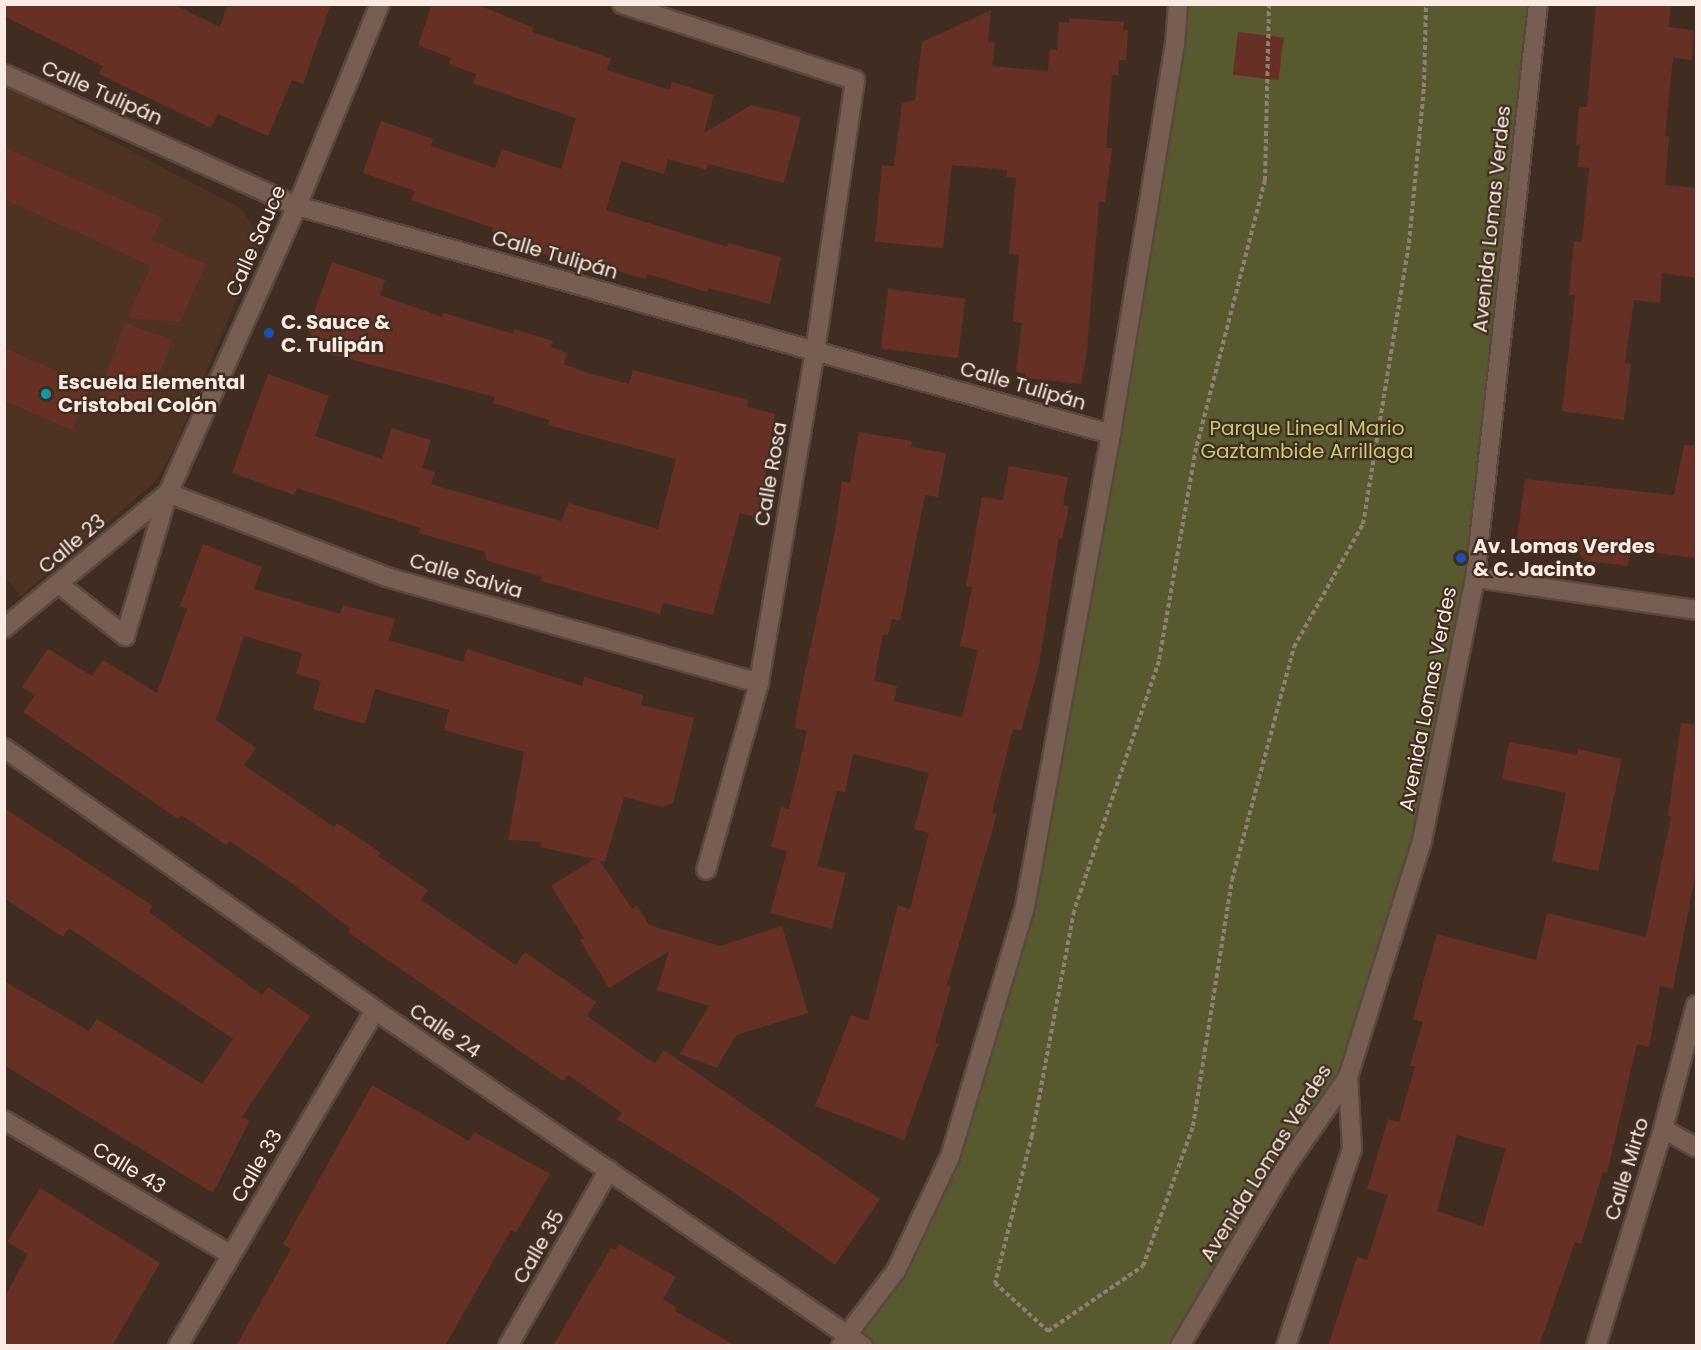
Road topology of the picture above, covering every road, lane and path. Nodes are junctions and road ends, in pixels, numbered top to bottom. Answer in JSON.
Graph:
{"nodes":[{"id":1,"x":380,"y":4,"type":"edge"},
{"id":2,"x":622,"y":4,"type":"edge"},
{"id":3,"x":1178,"y":4,"type":"edge"},
{"id":4,"x":1269,"y":4,"type":"edge"},
{"id":5,"x":1426,"y":4,"type":"edge"},
{"id":6,"x":1538,"y":4,"type":"edge"},
{"id":7,"x":4,"y":74,"type":"edge"},
{"id":8,"x":297,"y":206,"type":"junction"},
{"id":9,"x":815,"y":351,"type":"junction"},
{"id":10,"x":1111,"y":434,"type":"junction"},
{"id":11,"x":168,"y":493,"type":"junction"},
{"id":12,"x":1475,"y":578,"type":"junction"},
{"id":13,"x":60,"y":585,"type":"junction"},
{"id":14,"x":1696,"y":610,"type":"edge"},
{"id":15,"x":4,"y":628,"type":"edge"},
{"id":16,"x":759,"y":683,"type":"junction"},
{"id":17,"x":4,"y":748,"type":"edge"},
{"id":18,"x":706,"y":870,"type":"dead end"},
{"id":19,"x":1696,"y":1005,"type":"edge"},
{"id":20,"x":375,"y":1010,"type":"junction"},
{"id":21,"x":1348,"y":1077,"type":"junction"},
{"id":22,"x":4,"y":1120,"type":"edge"},
{"id":23,"x":1664,"y":1129,"type":"junction"},
{"id":24,"x":1696,"y":1147,"type":"edge"},
{"id":25,"x":609,"y":1170,"type":"junction"},
{"id":26,"x":231,"y":1255,"type":"junction"},
{"id":27,"x":850,"y":1342,"type":"edge"},
{"id":28,"x":178,"y":1346,"type":"edge"},
{"id":29,"x":508,"y":1346,"type":"edge"},
{"id":30,"x":1180,"y":1346,"type":"edge"},
{"id":31,"x":1286,"y":1346,"type":"edge"},
{"id":32,"x":1596,"y":1346,"type":"edge"}],
"edges":[{"from":1,"to":8,"type":"street","name":"Calle Sauce"},
{"from":2,"to":9,"type":"street","name":"Calle Rosa"},
{"from":3,"to":10,"type":"street"},
{"from":4,"to":5,"type":"path"},
{"from":6,"to":12,"type":"street","name":"Avenida Lomas Verdes"},
{"from":7,"to":8,"type":"street","name":"Calle Tulipán"},
{"from":8,"to":9,"type":"street","name":"Calle Tulipán"},
{"from":8,"to":11,"type":"street","name":"Calle Sauce"},
{"from":9,"to":10,"type":"street","name":"Calle Tulipán"},
{"from":9,"to":16,"type":"street","name":"Calle Rosa"},
{"from":10,"to":27,"type":"street"},
{"from":11,"to":13,"type":"street","name":"Calle 23"},
{"from":11,"to":13,"type":"street","name":"Calle Sauce"},
{"from":11,"to":16,"type":"street","name":"Calle Salvia"},
{"from":12,"to":14,"type":"street"},
{"from":12,"to":21,"type":"street","name":"Avenida Lomas Verdes"},
{"from":13,"to":15,"type":"street","name":"Calle 23"},
{"from":16,"to":18,"type":"street","name":"Calle Rosa"},
{"from":17,"to":20,"type":"street","name":"Calle 24"},
{"from":19,"to":23,"type":"street","name":"Calle Mirto"},
{"from":20,"to":25,"type":"street","name":"Calle 24"},
{"from":20,"to":26,"type":"street","name":"Calle 33"},
{"from":21,"to":30,"type":"street","name":"Avenida Lomas Verdes"},
{"from":21,"to":31,"type":"street"},
{"from":22,"to":26,"type":"street","name":"Calle 43"},
{"from":23,"to":24,"type":"street"},
{"from":23,"to":32,"type":"street","name":"Calle Mirto"},
{"from":25,"to":27,"type":"street","name":"Calle 24"},
{"from":25,"to":29,"type":"street","name":"Calle 35"},
{"from":26,"to":28,"type":"street","name":"Calle 33"}]}
